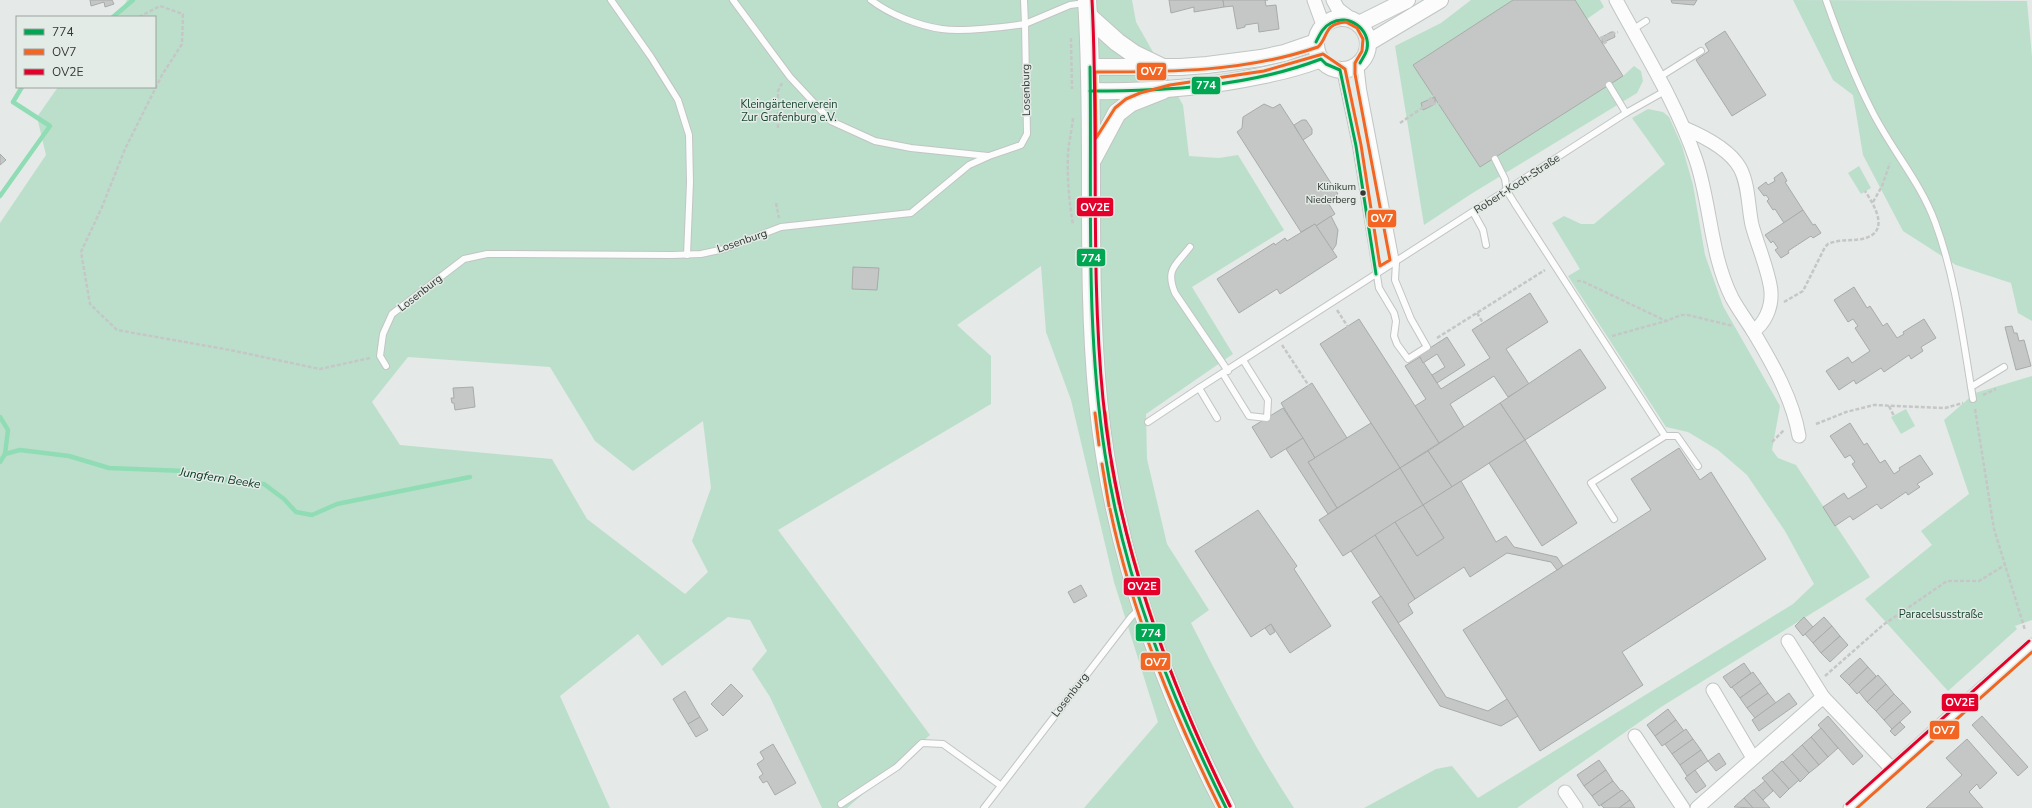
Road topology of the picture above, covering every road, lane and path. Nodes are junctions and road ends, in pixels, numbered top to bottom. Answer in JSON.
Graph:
{"nodes":[{"id":1,"x":611,"y":0,"type":"edge"},
{"id":2,"x":734,"y":0,"type":"edge"},
{"id":3,"x":871,"y":0,"type":"edge"},
{"id":4,"x":1024,"y":0,"type":"edge"},
{"id":5,"x":1314,"y":0,"type":"edge"},
{"id":6,"x":1333,"y":0,"type":"edge"},
{"id":7,"x":1407,"y":0,"type":"edge"},
{"id":8,"x":1440,"y":0,"type":"edge"},
{"id":9,"x":1616,"y":0,"type":"edge"},
{"id":10,"x":1826,"y":0,"type":"edge"},
{"id":11,"x":1087,"y":6,"type":"edge"},
{"id":12,"x":141,"y":16,"type":"edge"},
{"id":13,"x":1355,"y":21,"type":"junction"},
{"id":14,"x":1646,"y":21,"type":"dead end"},
{"id":15,"x":1025,"y":24,"type":"junction"},
{"id":16,"x":1323,"y":25,"type":"junction"},
{"id":17,"x":1632,"y":30,"type":"junction"},
{"id":18,"x":1615,"y":33,"type":"dead end"},
{"id":19,"x":1603,"y":37,"type":"junction"},
{"id":20,"x":1316,"y":42,"type":"junction"},
{"id":21,"x":1368,"y":43,"type":"junction"},
{"id":22,"x":1589,"y":43,"type":"dead end"},
{"id":23,"x":1701,"y":51,"type":"dead end"},
{"id":24,"x":1588,"y":53,"type":"dead end"},
{"id":25,"x":1321,"y":59,"type":"junction"},
{"id":26,"x":1360,"y":63,"type":"junction"},
{"id":27,"x":1090,"y":67,"type":"junction"},
{"id":28,"x":1161,"y":67,"type":"junction"},
{"id":29,"x":1340,"y":70,"type":"junction"},
{"id":30,"x":787,"y":74,"type":"junction"},
{"id":31,"x":1658,"y":78,"type":"junction"},
{"id":32,"x":1609,"y":85,"type":"dead end"},
{"id":33,"x":156,"y":87,"type":"edge"},
{"id":34,"x":156,"y":88,"type":"edge"},
{"id":35,"x":1441,"y":88,"type":"dead end"},
{"id":36,"x":1164,"y":90,"type":"junction"},
{"id":37,"x":1090,"y":91,"type":"junction"},
{"id":38,"x":1665,"y":91,"type":"junction"},
{"id":39,"x":1457,"y":101,"type":"dead end"},
{"id":40,"x":1432,"y":104,"type":"junction"},
{"id":41,"x":1626,"y":113,"type":"junction"},
{"id":42,"x":1400,"y":123,"type":"dead end"},
{"id":43,"x":778,"y":128,"type":"dead end"},
{"id":44,"x":1684,"y":128,"type":"junction"},
{"id":45,"x":1892,"y":145,"type":"junction"},
{"id":46,"x":989,"y":156,"type":"junction"},
{"id":47,"x":1495,"y":159,"type":"dead end"},
{"id":48,"x":1091,"y":163,"type":"junction"},
{"id":49,"x":1507,"y":190,"type":"junction"},
{"id":50,"x":1865,"y":191,"type":"dead end"},
{"id":51,"x":1873,"y":202,"type":"junction"},
{"id":52,"x":776,"y":203,"type":"dead end"},
{"id":53,"x":1473,"y":212,"type":"junction"},
{"id":54,"x":780,"y":223,"type":"dead end"},
{"id":55,"x":1486,"y":245,"type":"dead end"},
{"id":56,"x":1190,"y":247,"type":"dead end"},
{"id":57,"x":687,"y":255,"type":"junction"},
{"id":58,"x":1396,"y":262,"type":"junction"},
{"id":59,"x":1554,"y":264,"type":"junction"},
{"id":60,"x":1376,"y":274,"type":"junction"},
{"id":61,"x":1564,"y":279,"type":"junction"},
{"id":62,"x":1333,"y":303,"type":"junction"},
{"id":63,"x":1770,"y":307,"type":"junction"},
{"id":64,"x":1477,"y":312,"type":"junction"},
{"id":65,"x":1666,"y":321,"type":"junction"},
{"id":66,"x":1483,"y":323,"type":"dead end"},
{"id":67,"x":1348,"y":327,"type":"dead end"},
{"id":68,"x":1753,"y":331,"type":"junction"},
{"id":69,"x":1278,"y":338,"type":"junction"},
{"id":70,"x":1437,"y":338,"type":"dead end"},
{"id":71,"x":1602,"y":339,"type":"junction"},
{"id":72,"x":380,"y":356,"type":"junction"},
{"id":73,"x":1243,"y":360,"type":"junction"},
{"id":74,"x":386,"y":366,"type":"dead end"},
{"id":75,"x":2004,"y":367,"type":"dead end"},
{"id":76,"x":1225,"y":372,"type":"junction"},
{"id":77,"x":1308,"y":386,"type":"dead end"},
{"id":78,"x":1971,"y":387,"type":"junction"},
{"id":79,"x":1199,"y":388,"type":"junction"},
{"id":80,"x":1996,"y":389,"type":"dead end"},
{"id":81,"x":1973,"y":400,"type":"junction"},
{"id":82,"x":1889,"y":405,"type":"junction"},
{"id":83,"x":1894,"y":416,"type":"dead end"},
{"id":84,"x":1217,"y":418,"type":"dead end"},
{"id":85,"x":1148,"y":422,"type":"dead end"},
{"id":86,"x":1816,"y":424,"type":"dead end"},
{"id":87,"x":1665,"y":436,"type":"junction"},
{"id":88,"x":1799,"y":436,"type":"dead end"},
{"id":89,"x":1698,"y":466,"type":"dead end"},
{"id":90,"x":1614,"y":519,"type":"dead end"},
{"id":91,"x":2005,"y":565,"type":"junction"},
{"id":92,"x":1141,"y":607,"type":"junction"},
{"id":93,"x":2025,"y":630,"type":"dead end"},
{"id":94,"x":1788,"y":641,"type":"dead end"},
{"id":95,"x":2032,"y":645,"type":"edge"},
{"id":96,"x":1815,"y":685,"type":"junction"},
{"id":97,"x":1713,"y":690,"type":"dead end"},
{"id":98,"x":1823,"y":697,"type":"junction"},
{"id":99,"x":1635,"y":736,"type":"dead end"},
{"id":100,"x":1753,"y":758,"type":"junction"},
{"id":101,"x":1892,"y":769,"type":"junction"},
{"id":102,"x":1000,"y":785,"type":"junction"},
{"id":103,"x":1565,"y":792,"type":"dead end"},
{"id":104,"x":841,"y":804,"type":"dead end"},
{"id":105,"x":984,"y":808,"type":"edge"},
{"id":106,"x":1226,"y":808,"type":"edge"},
{"id":107,"x":1576,"y":808,"type":"edge"},
{"id":108,"x":1683,"y":808,"type":"edge"},
{"id":109,"x":1697,"y":808,"type":"edge"},
{"id":110,"x":1850,"y":808,"type":"edge"}],
"edges":[{"from":1,"to":57,"type":"lane"},
{"from":2,"to":30,"type":"lane"},
{"from":3,"to":15,"type":"lane"},
{"from":4,"to":15,"type":"lane","name":"Losenburg"},
{"from":5,"to":16,"type":"street"},
{"from":6,"to":13,"type":"street"},
{"from":7,"to":13,"type":"street"},
{"from":8,"to":21,"type":"street"},
{"from":9,"to":17,"type":"street"},
{"from":10,"to":45,"type":"lane"},
{"from":11,"to":15,"type":"lane"},
{"from":11,"to":27,"type":"main road"},
{"from":11,"to":28,"type":"main road"},
{"from":12,"to":33,"type":"path"},
{"from":13,"to":16,"type":"street"},
{"from":13,"to":21,"type":"street"},
{"from":14,"to":17,"type":"lane"},
{"from":15,"to":46,"type":"lane","name":"Losenburg"},
{"from":16,"to":20,"type":"street"},
{"from":17,"to":31,"type":"street"},
{"from":18,"to":19,"type":"path"},
{"from":19,"to":22,"type":"path"},
{"from":19,"to":24,"type":"path"},
{"from":20,"to":25,"type":"street"},
{"from":20,"to":28,"type":"street"},
{"from":21,"to":26,"type":"street"},
{"from":23,"to":31,"type":"lane"},
{"from":25,"to":29,"type":"street"},
{"from":25,"to":36,"type":"street"},
{"from":26,"to":29,"type":"street"},
{"from":26,"to":58,"type":"lane"},
{"from":27,"to":28,"type":"street"},
{"from":27,"to":37,"type":"main road"},
{"from":29,"to":60,"type":"lane"},
{"from":30,"to":43,"type":"path"},
{"from":30,"to":46,"type":"lane"},
{"from":31,"to":38,"type":"street"},
{"from":32,"to":41,"type":"lane"},
{"from":34,"to":72,"type":"path"},
{"from":35,"to":40,"type":"path"},
{"from":36,"to":37,"type":"street"},
{"from":36,"to":48,"type":"main road"},
{"from":37,"to":48,"type":"main road"},
{"from":38,"to":41,"type":"lane","name":"Robert-Koch-Straße"},
{"from":38,"to":44,"type":"street"},
{"from":39,"to":40,"type":"path"},
{"from":40,"to":42,"type":"path"},
{"from":41,"to":49,"type":"lane","name":"Robert-Koch-Straße"},
{"from":44,"to":63,"type":"street"},
{"from":44,"to":68,"type":"street"},
{"from":45,"to":51,"type":"path"},
{"from":45,"to":78,"type":"lane"},
{"from":46,"to":57,"type":"lane","name":"Losenburg"},
{"from":47,"to":49,"type":"lane"},
{"from":48,"to":92,"type":"main road"},
{"from":49,"to":53,"type":"lane","name":"Robert-Koch-Straße"},
{"from":49,"to":59,"type":"lane"},
{"from":50,"to":51,"type":"path"},
{"from":51,"to":63,"type":"path"},
{"from":52,"to":54,"type":"path"},
{"from":53,"to":55,"type":"lane"},
{"from":53,"to":58,"type":"lane","name":"Robert-Koch-Straße"},
{"from":56,"to":76,"type":"lane"},
{"from":57,"to":72,"type":"lane","name":"Losenburg"},
{"from":58,"to":60,"type":"lane","name":"Robert-Koch-Straße"},
{"from":58,"to":60,"type":"lane"},
{"from":59,"to":61,"type":"lane"},
{"from":59,"to":64,"type":"path"},
{"from":60,"to":62,"type":"lane","name":"Robert-Koch-Straße"},
{"from":61,"to":65,"type":"path"},
{"from":61,"to":71,"type":"lane"},
{"from":62,"to":67,"type":"path"},
{"from":62,"to":69,"type":"lane","name":"Robert-Koch-Straße"},
{"from":63,"to":68,"type":"street"},
{"from":64,"to":66,"type":"path"},
{"from":64,"to":70,"type":"path"},
{"from":65,"to":68,"type":"path"},
{"from":65,"to":71,"type":"path"},
{"from":68,"to":88,"type":"street"},
{"from":69,"to":73,"type":"lane","name":"Robert-Koch-Straße"},
{"from":69,"to":77,"type":"path"},
{"from":71,"to":87,"type":"lane"},
{"from":72,"to":74,"type":"lane"},
{"from":73,"to":76,"type":"lane","name":"Robert-Koch-Straße"},
{"from":73,"to":76,"type":"lane"},
{"from":75,"to":78,"type":"lane"},
{"from":76,"to":79,"type":"lane","name":"Robert-Koch-Straße"},
{"from":78,"to":81,"type":"lane"},
{"from":79,"to":84,"type":"lane"},
{"from":79,"to":85,"type":"lane","name":"Robert-Koch-Straße"},
{"from":80,"to":81,"type":"path"},
{"from":81,"to":82,"type":"path"},
{"from":81,"to":91,"type":"path"},
{"from":82,"to":83,"type":"path"},
{"from":82,"to":86,"type":"path"},
{"from":87,"to":89,"type":"lane"},
{"from":87,"to":90,"type":"lane"},
{"from":91,"to":93,"type":"path"},
{"from":91,"to":96,"type":"path"},
{"from":92,"to":102,"type":"lane","name":"Losenburg"},
{"from":92,"to":106,"type":"main road"},
{"from":94,"to":96,"type":"street"},
{"from":95,"to":101,"type":"street"},
{"from":96,"to":98,"type":"street"},
{"from":97,"to":100,"type":"street"},
{"from":98,"to":100,"type":"street"},
{"from":98,"to":101,"type":"street"},
{"from":99,"to":108,"type":"street"},
{"from":100,"to":109,"type":"street"},
{"from":101,"to":110,"type":"street"},
{"from":102,"to":104,"type":"lane"},
{"from":102,"to":105,"type":"lane","name":"Losenburg"},
{"from":103,"to":107,"type":"street"}]}
